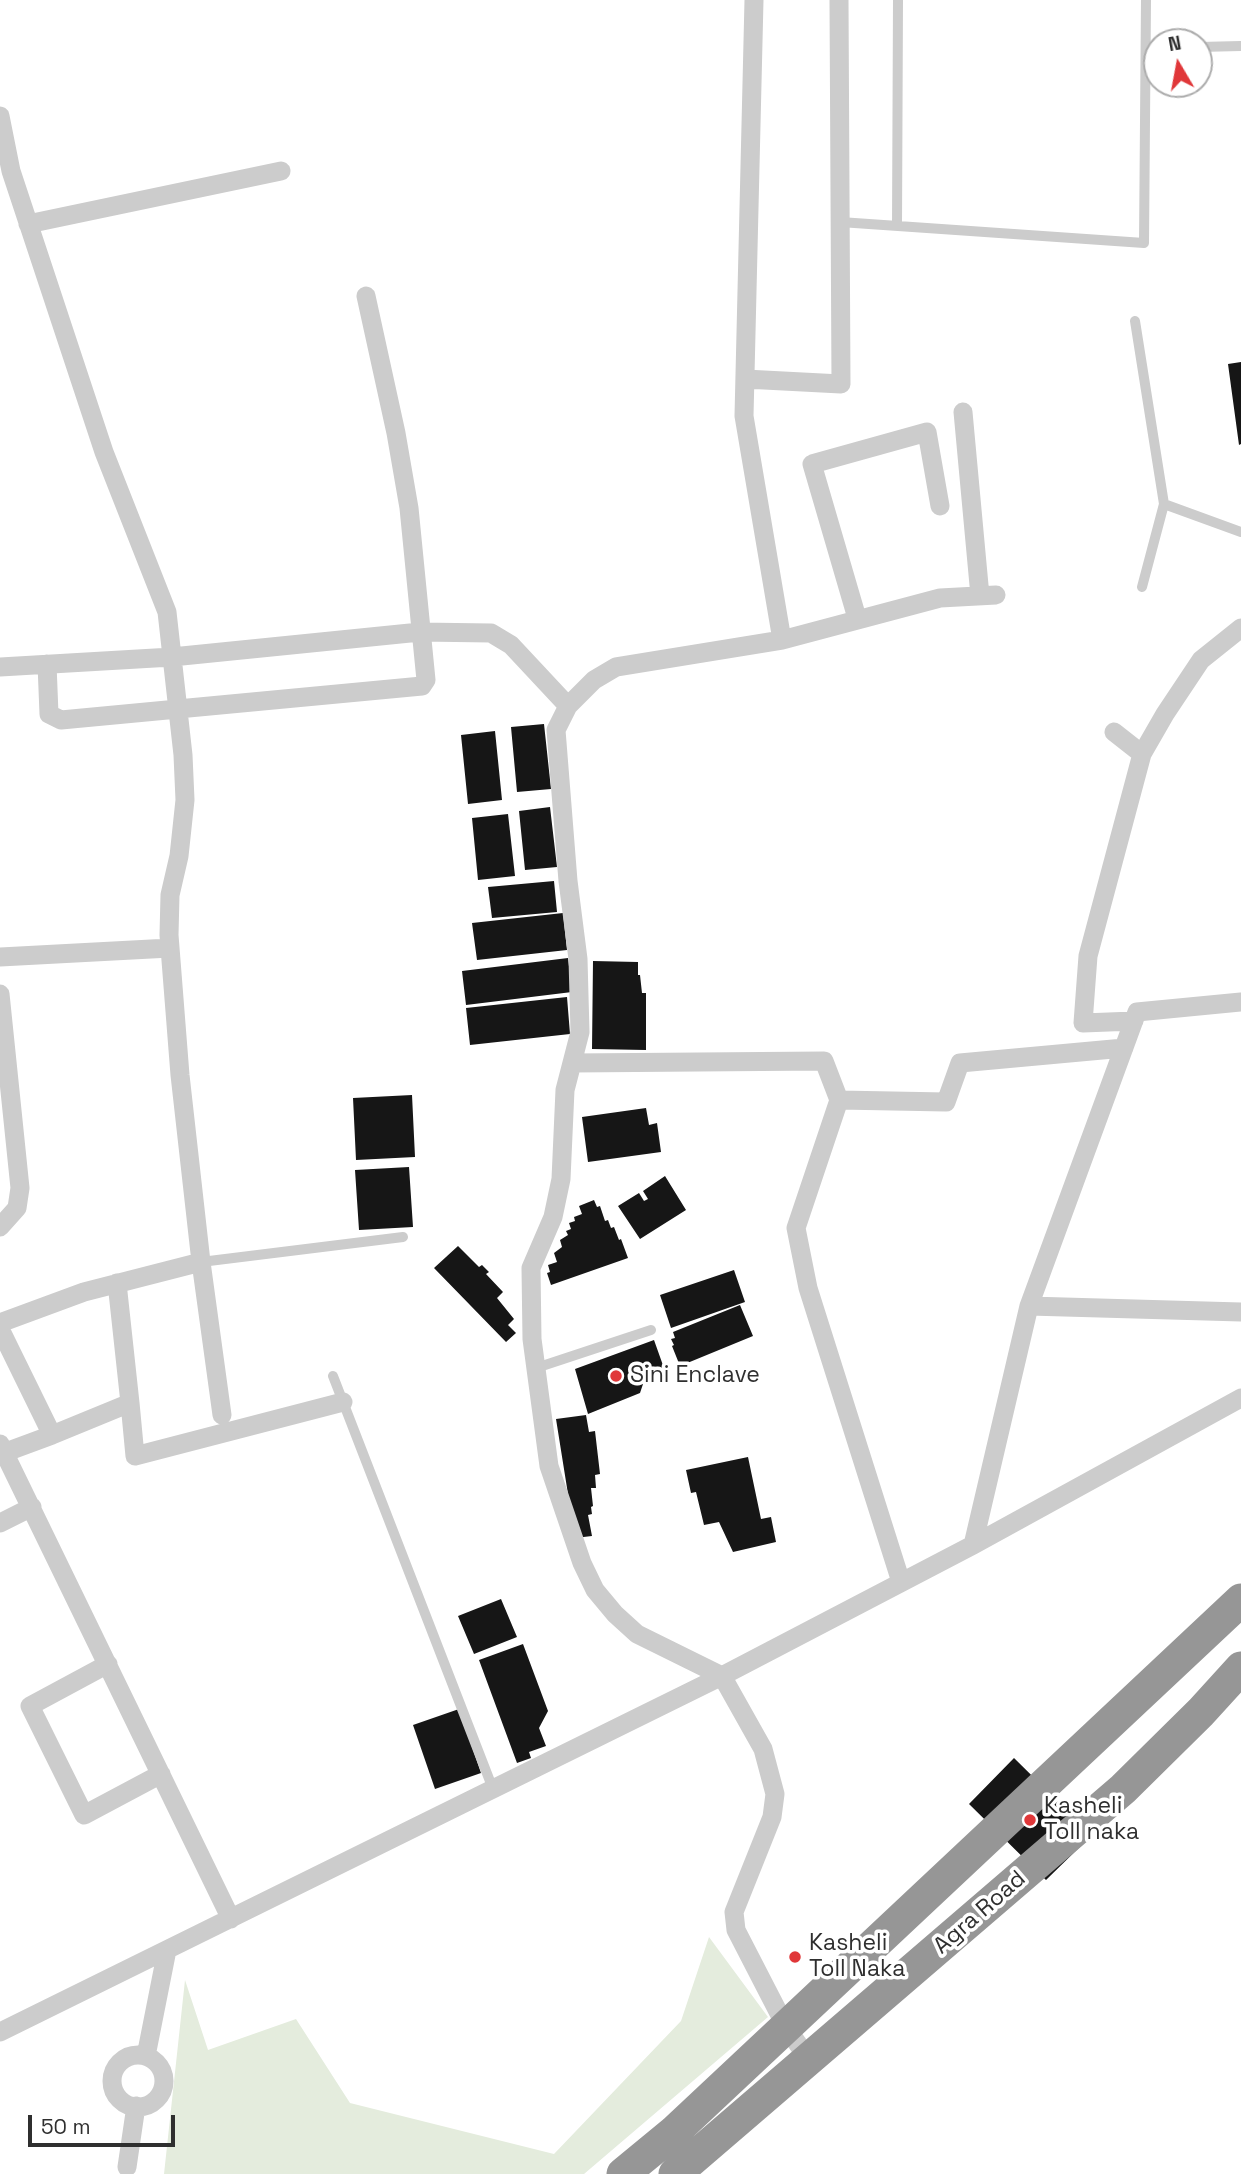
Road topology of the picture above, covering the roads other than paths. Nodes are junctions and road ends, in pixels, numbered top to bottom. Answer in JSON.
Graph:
{"nodes":[{"id":1,"x":754,"y":0,"type":"edge"},
{"id":2,"x":839,"y":0,"type":"edge"},
{"id":3,"x":898,"y":0,"type":"edge"},
{"id":4,"x":1146,"y":0,"type":"edge"},
{"id":5,"x":1149,"y":28,"type":"edge"},
{"id":6,"x":1241,"y":46,"type":"edge"},
{"id":7,"x":1213,"y":47,"type":"edge"},
{"id":8,"x":1149,"y":98,"type":"edge"},
{"id":9,"x":0,"y":116,"type":"edge"},
{"id":10,"x":281,"y":171,"type":"dead end"},
{"id":11,"x":840,"y":222,"type":"junction"},
{"id":12,"x":28,"y":224,"type":"junction"},
{"id":13,"x":897,"y":226,"type":"junction"},
{"id":14,"x":366,"y":296,"type":"dead end"},
{"id":15,"x":1135,"y":321,"type":"dead end"},
{"id":16,"x":745,"y":379,"type":"junction"},
{"id":17,"x":963,"y":412,"type":"dead end"},
{"id":18,"x":1164,"y":504,"type":"junction"},
{"id":19,"x":940,"y":506,"type":"dead end"},
{"id":20,"x":1241,"y":532,"type":"edge"},
{"id":21,"x":1142,"y":587,"type":"dead end"},
{"id":22,"x":857,"y":618,"type":"junction"},
{"id":23,"x":1241,"y":628,"type":"edge"},
{"id":24,"x":420,"y":632,"type":"junction"},
{"id":25,"x":782,"y":640,"type":"junction"},
{"id":26,"x":172,"y":657,"type":"junction"},
{"id":27,"x":47,"y":664,"type":"junction"},
{"id":28,"x":0,"y":667,"type":"edge"},
{"id":29,"x":568,"y":706,"type":"junction"},
{"id":30,"x":178,"y":709,"type":"junction"},
{"id":31,"x":1114,"y":732,"type":"dead end"},
{"id":32,"x":1142,"y":754,"type":"junction"},
{"id":33,"x":170,"y":948,"type":"junction"},
{"id":34,"x":0,"y":957,"type":"edge"},
{"id":35,"x":0,"y":994,"type":"edge"},
{"id":36,"x":1241,"y":1002,"type":"edge"},
{"id":37,"x":1134,"y":1021,"type":"junction"},
{"id":38,"x":1124,"y":1048,"type":"junction"},
{"id":39,"x":572,"y":1063,"type":"junction"},
{"id":40,"x":839,"y":1100,"type":"junction"},
{"id":41,"x":0,"y":1227,"type":"edge"},
{"id":42,"x":403,"y":1237,"type":"dead end"},
{"id":43,"x":201,"y":1262,"type":"junction"},
{"id":44,"x":117,"y":1283,"type":"junction"},
{"id":45,"x":1029,"y":1306,"type":"junction"},
{"id":46,"x":1241,"y":1312,"type":"edge"},
{"id":47,"x":0,"y":1323,"type":"edge"},
{"id":48,"x":0,"y":1329,"type":"edge"},
{"id":49,"x":651,"y":1330,"type":"dead end"},
{"id":50,"x":536,"y":1368,"type":"junction"},
{"id":51,"x":333,"y":1376,"type":"dead end"},
{"id":52,"x":1241,"y":1398,"type":"edge"},
{"id":53,"x":343,"y":1402,"type":"junction"},
{"id":54,"x":130,"y":1404,"type":"junction"},
{"id":55,"x":222,"y":1415,"type":"dead end"},
{"id":56,"x":52,"y":1435,"type":"junction"},
{"id":57,"x":3,"y":1448,"type":"edge"},
{"id":58,"x":32,"y":1507,"type":"junction"},
{"id":59,"x":0,"y":1523,"type":"edge"},
{"id":60,"x":973,"y":1545,"type":"junction"},
{"id":61,"x":901,"y":1582,"type":"junction"},
{"id":62,"x":1241,"y":1600,"type":"edge"},
{"id":63,"x":108,"y":1664,"type":"junction"},
{"id":64,"x":1241,"y":1668,"type":"edge"},
{"id":65,"x":722,"y":1676,"type":"junction"},
{"id":66,"x":161,"y":1774,"type":"junction"},
{"id":67,"x":493,"y":1789,"type":"junction"},
{"id":68,"x":231,"y":1919,"type":"junction"},
{"id":69,"x":167,"y":1950,"type":"junction"},
{"id":70,"x":786,"y":2027,"type":"junction"},
{"id":71,"x":0,"y":2032,"type":"edge"},
{"id":72,"x":146,"y":2056,"type":"junction"},
{"id":73,"x":808,"y":2060,"type":"junction"},
{"id":74,"x":136,"y":2106,"type":"junction"},
{"id":75,"x":685,"y":2165,"type":"edge"},
{"id":76,"x":127,"y":2167,"type":"dead end"},
{"id":77,"x":623,"y":2174,"type":"edge"}],
"edges":[{"from":1,"to":16,"type":"street"},
{"from":2,"to":11,"type":"street"},
{"from":3,"to":13,"type":"lane"},
{"from":4,"to":5,"type":"lane"},
{"from":6,"to":7,"type":"lane"},
{"from":8,"to":13,"type":"lane"},
{"from":9,"to":12,"type":"street"},
{"from":10,"to":12,"type":"street"},
{"from":11,"to":13,"type":"lane"},
{"from":11,"to":16,"type":"street"},
{"from":12,"to":26,"type":"street"},
{"from":14,"to":24,"type":"street"},
{"from":15,"to":18,"type":"lane"},
{"from":16,"to":25,"type":"street"},
{"from":17,"to":22,"type":"street"},
{"from":18,"to":20,"type":"lane"},
{"from":18,"to":21,"type":"lane"},
{"from":19,"to":22,"type":"street"},
{"from":22,"to":25,"type":"street"},
{"from":23,"to":32,"type":"street"},
{"from":24,"to":26,"type":"street"},
{"from":24,"to":29,"type":"street"},
{"from":24,"to":30,"type":"street"},
{"from":25,"to":29,"type":"street"},
{"from":26,"to":27,"type":"street"},
{"from":26,"to":30,"type":"street"},
{"from":27,"to":28,"type":"street"},
{"from":27,"to":30,"type":"street"},
{"from":29,"to":39,"type":"street"},
{"from":30,"to":33,"type":"street"},
{"from":31,"to":32,"type":"street"},
{"from":32,"to":37,"type":"street"},
{"from":33,"to":34,"type":"street"},
{"from":33,"to":43,"type":"street"},
{"from":35,"to":41,"type":"street"},
{"from":36,"to":37,"type":"street"},
{"from":37,"to":38,"type":"street"},
{"from":38,"to":40,"type":"street"},
{"from":38,"to":45,"type":"street"},
{"from":39,"to":40,"type":"street"},
{"from":39,"to":50,"type":"street"},
{"from":40,"to":61,"type":"street"},
{"from":42,"to":43,"type":"lane"},
{"from":43,"to":44,"type":"street"},
{"from":43,"to":55,"type":"street"},
{"from":44,"to":47,"type":"street"},
{"from":44,"to":54,"type":"street"},
{"from":45,"to":46,"type":"street"},
{"from":45,"to":60,"type":"street"},
{"from":48,"to":56,"type":"street"},
{"from":49,"to":50,"type":"lane"},
{"from":50,"to":65,"type":"street"},
{"from":51,"to":53,"type":"lane"},
{"from":52,"to":60,"type":"street"},
{"from":53,"to":54,"type":"street"},
{"from":53,"to":67,"type":"lane"},
{"from":54,"to":56,"type":"street"},
{"from":56,"to":57,"type":"street"},
{"from":57,"to":58,"type":"street"},
{"from":58,"to":59,"type":"street"},
{"from":58,"to":63,"type":"street"},
{"from":60,"to":61,"type":"street"},
{"from":61,"to":65,"type":"street"},
{"from":62,"to":70,"type":"highway"},
{"from":63,"to":66,"type":"street"},
{"from":63,"to":66,"type":"street"},
{"from":64,"to":73,"type":"highway","name":"Agra Road"},
{"from":65,"to":67,"type":"street"},
{"from":65,"to":70,"type":"street"},
{"from":66,"to":68,"type":"street"},
{"from":67,"to":68,"type":"street"},
{"from":68,"to":69,"type":"street"},
{"from":69,"to":71,"type":"street"},
{"from":69,"to":72,"type":"street"},
{"from":70,"to":73,"type":"street"},
{"from":70,"to":77,"type":"highway"},
{"from":72,"to":74,"type":"street"},
{"from":72,"to":74,"type":"street"},
{"from":73,"to":75,"type":"highway","name":"Agra Road"},
{"from":74,"to":76,"type":"street"}]}
